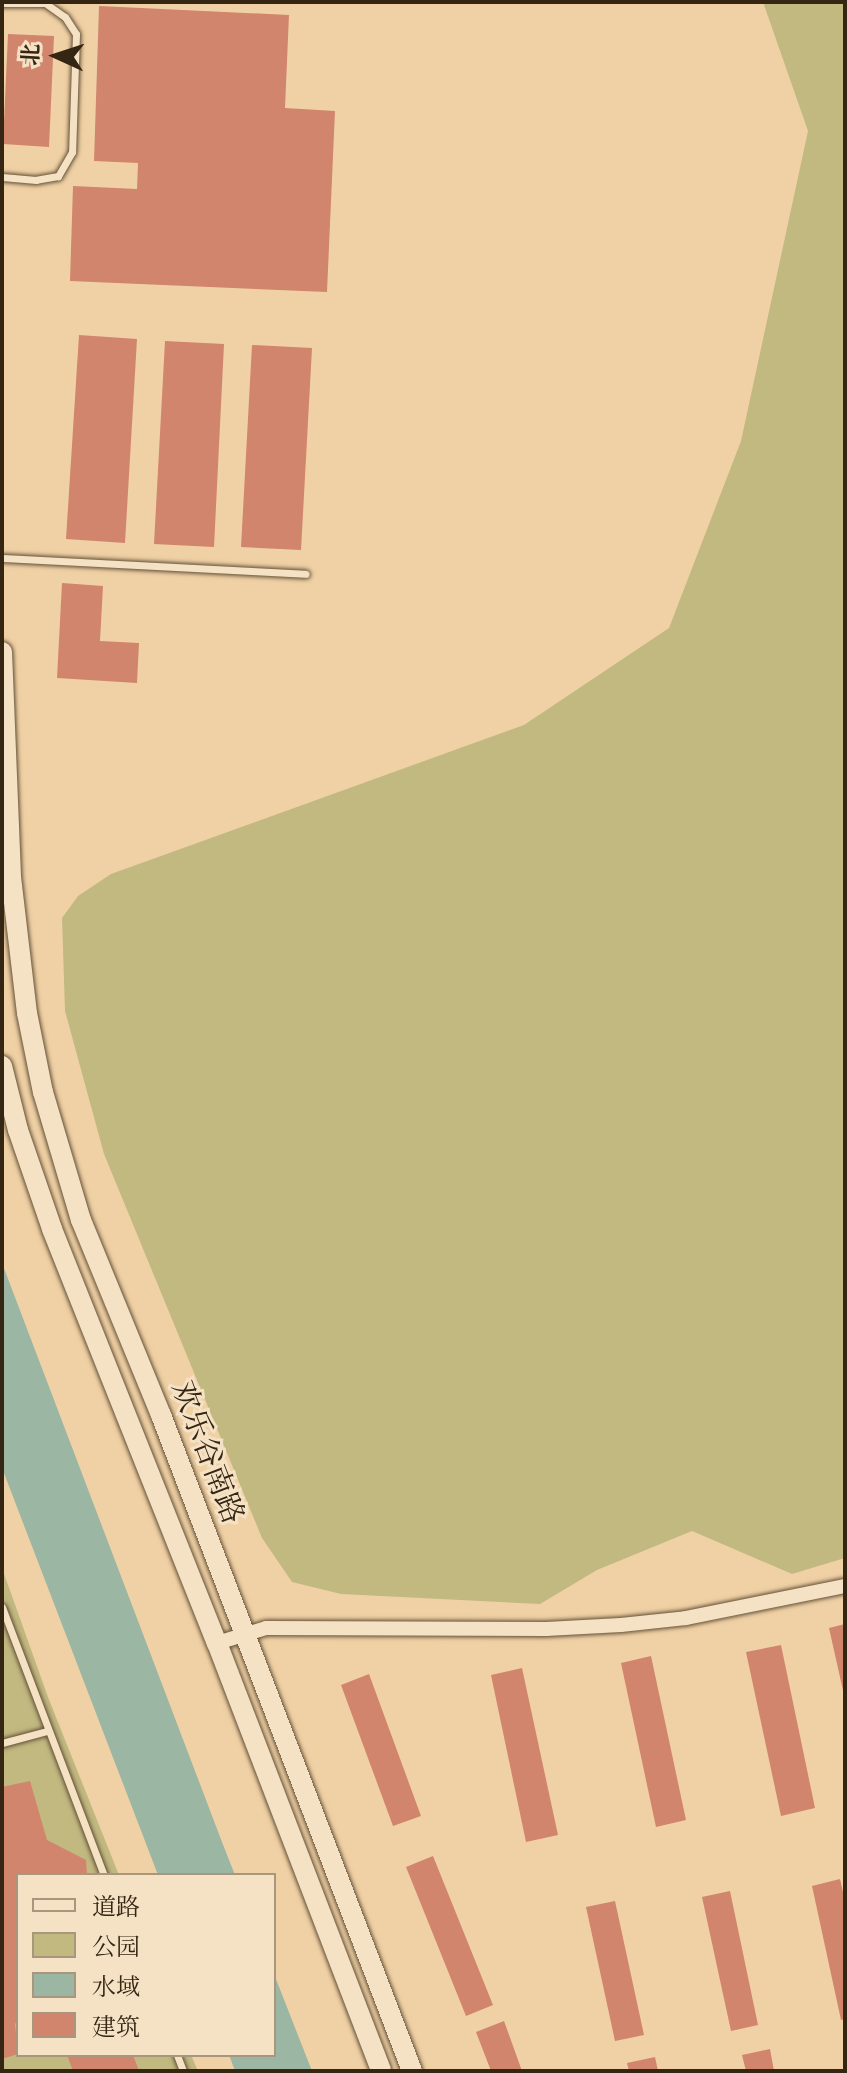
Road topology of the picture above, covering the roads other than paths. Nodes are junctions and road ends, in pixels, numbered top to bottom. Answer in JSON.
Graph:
{"nodes":[{"id":1,"x":2,"y":3,"type":"edge"},
{"id":2,"x":2,"y":177,"type":"edge"},
{"id":3,"x":2,"y":558,"type":"edge"},
{"id":4,"x":306,"y":574,"type":"dead end"},
{"id":5,"x":2,"y":652,"type":"edge"},
{"id":6,"x":3,"y":691,"type":"edge"},
{"id":7,"x":6,"y":840,"type":"edge"},
{"id":8,"x":7,"y":878,"type":"edge"},
{"id":9,"x":2,"y":1066,"type":"edge"},
{"id":10,"x":845,"y":1586,"type":"edge"},
{"id":11,"x":2,"y":1607,"type":"edge"},
{"id":12,"x":242,"y":1633,"type":"junction"},
{"id":13,"x":217,"y":1643,"type":"junction"},
{"id":14,"x":47,"y":1731,"type":"junction"},
{"id":15,"x":2,"y":1743,"type":"edge"},
{"id":16,"x":306,"y":1797,"type":"junction"},
{"id":17,"x":277,"y":1805,"type":"junction"},
{"id":18,"x":103,"y":1873,"type":"edge"},
{"id":19,"x":381,"y":2071,"type":"edge"},
{"id":20,"x":412,"y":2071,"type":"edge"}],
"edges":[{"from":1,"to":2,"type":"lane"},
{"from":3,"to":4,"type":"lane"},
{"from":5,"to":6,"type":"street","name":"欢乐谷南路"},
{"from":6,"to":7,"type":"street","name":"欢乐谷南路"},
{"from":7,"to":8,"type":"street","name":"欢乐谷南路"},
{"from":8,"to":12,"type":"street","name":"欢乐谷南路"},
{"from":9,"to":13,"type":"street","name":"欢乐谷南路"},
{"from":10,"to":12,"type":"street"},
{"from":11,"to":14,"type":"lane"},
{"from":12,"to":13,"type":"street"},
{"from":12,"to":16,"type":"street","name":"欢乐谷南路"},
{"from":13,"to":17,"type":"street","name":"欢乐谷南路"},
{"from":14,"to":15,"type":"lane"},
{"from":14,"to":18,"type":"lane"},
{"from":16,"to":17,"type":"street"},
{"from":16,"to":20,"type":"street","name":"欢乐谷南路"},
{"from":17,"to":19,"type":"street","name":"欢乐谷南路"}]}
